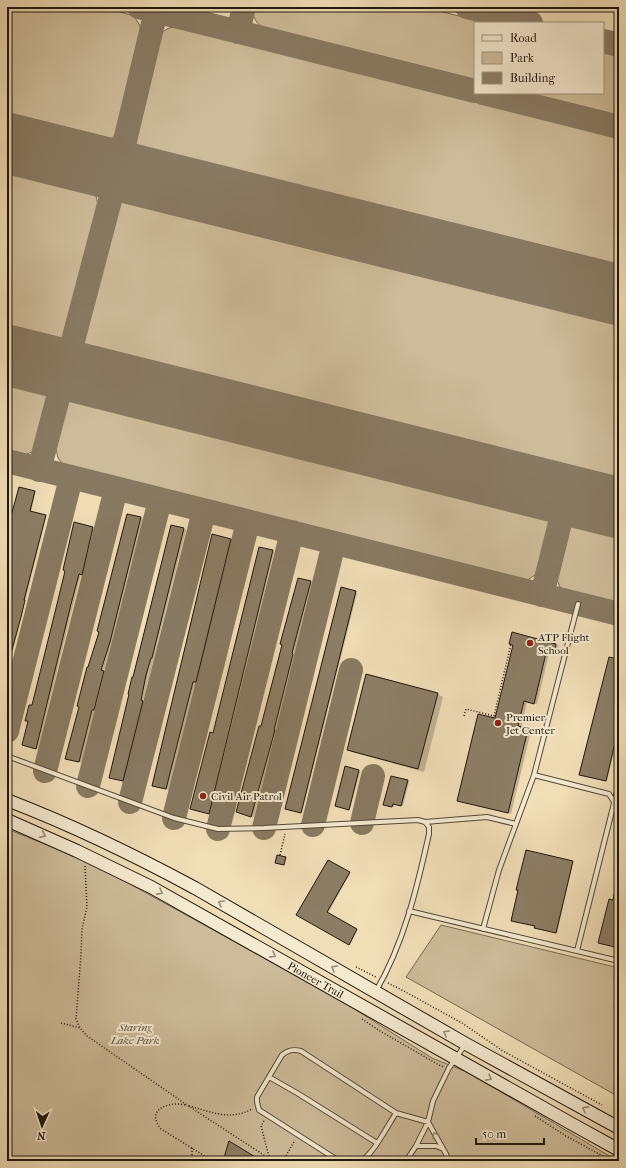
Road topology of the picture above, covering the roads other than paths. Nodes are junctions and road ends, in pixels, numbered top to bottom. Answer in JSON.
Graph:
{"nodes":[{"id":1,"x":578,"y":604,"type":"dead end"},
{"id":2,"x":7,"y":756,"type":"edge"},
{"id":3,"x":534,"y":775,"type":"junction"},
{"id":4,"x":619,"y":783,"type":"edge"},
{"id":5,"x":7,"y":800,"type":"edge"},
{"id":6,"x":614,"y":802,"type":"junction"},
{"id":7,"x":619,"y":806,"type":"edge"},
{"id":8,"x":7,"y":820,"type":"edge"},
{"id":9,"x":425,"y":822,"type":"junction"},
{"id":10,"x":516,"y":824,"type":"junction"},
{"id":11,"x":409,"y":911,"type":"junction"},
{"id":12,"x":483,"y":929,"type":"junction"},
{"id":13,"x":577,"y":951,"type":"junction"},
{"id":14,"x":619,"y":961,"type":"edge"},
{"id":15,"x":375,"y":992,"type":"junction"},
{"id":16,"x":466,"y":1044,"type":"junction"},
{"id":17,"x":452,"y":1064,"type":"junction"},
{"id":18,"x":269,"y":1077,"type":"junction"},
{"id":19,"x":396,"y":1113,"type":"junction"},
{"id":20,"x":428,"y":1122,"type":"junction"},
{"id":21,"x":619,"y":1128,"type":"edge"},
{"id":22,"x":377,"y":1143,"type":"junction"},
{"id":23,"x":416,"y":1146,"type":"junction"},
{"id":24,"x":442,"y":1148,"type":"junction"},
{"id":25,"x":619,"y":1150,"type":"edge"},
{"id":26,"x":339,"y":1161,"type":"edge"},
{"id":27,"x":360,"y":1161,"type":"edge"},
{"id":28,"x":406,"y":1161,"type":"edge"},
{"id":29,"x":449,"y":1161,"type":"edge"}],
"edges":[{"from":1,"to":3,"type":"lane"},
{"from":2,"to":9,"type":"lane"},
{"from":3,"to":6,"type":"lane"},
{"from":3,"to":10,"type":"lane"},
{"from":4,"to":6,"type":"lane"},
{"from":15,"to":5,"type":"main road","name":"Pioneer Trail","one_way":true},
{"from":6,"to":7,"type":"lane"},
{"from":6,"to":13,"type":"lane"},
{"from":8,"to":17,"type":"main road","name":"Pioneer Trail","one_way":true},
{"from":9,"to":10,"type":"lane"},
{"from":9,"to":11,"type":"lane"},
{"from":10,"to":12,"type":"lane"},
{"from":11,"to":12,"type":"lane"},
{"from":11,"to":15,"type":"lane"},
{"from":12,"to":13,"type":"lane"},
{"from":13,"to":14,"type":"lane"},
{"from":16,"to":15,"type":"main road","name":"Pioneer Trail","one_way":true},
{"from":16,"to":17,"type":"lane"},
{"from":21,"to":16,"type":"main road","name":"Pioneer Trail","one_way":true},
{"from":17,"to":20,"type":"lane"},
{"from":17,"to":25,"type":"main road","name":"Pioneer Trail","one_way":true},
{"from":18,"to":19,"type":"lane"},
{"from":18,"to":22,"type":"lane"},
{"from":18,"to":26,"type":"lane"},
{"from":19,"to":20,"type":"lane"},
{"from":19,"to":22,"type":"lane"},
{"from":20,"to":23,"type":"lane"},
{"from":24,"to":20,"type":"lane","one_way":true},
{"from":22,"to":27,"type":"lane"},
{"from":23,"to":24,"type":"lane"},
{"from":23,"to":28,"type":"lane"},
{"from":24,"to":29,"type":"lane"}]}
